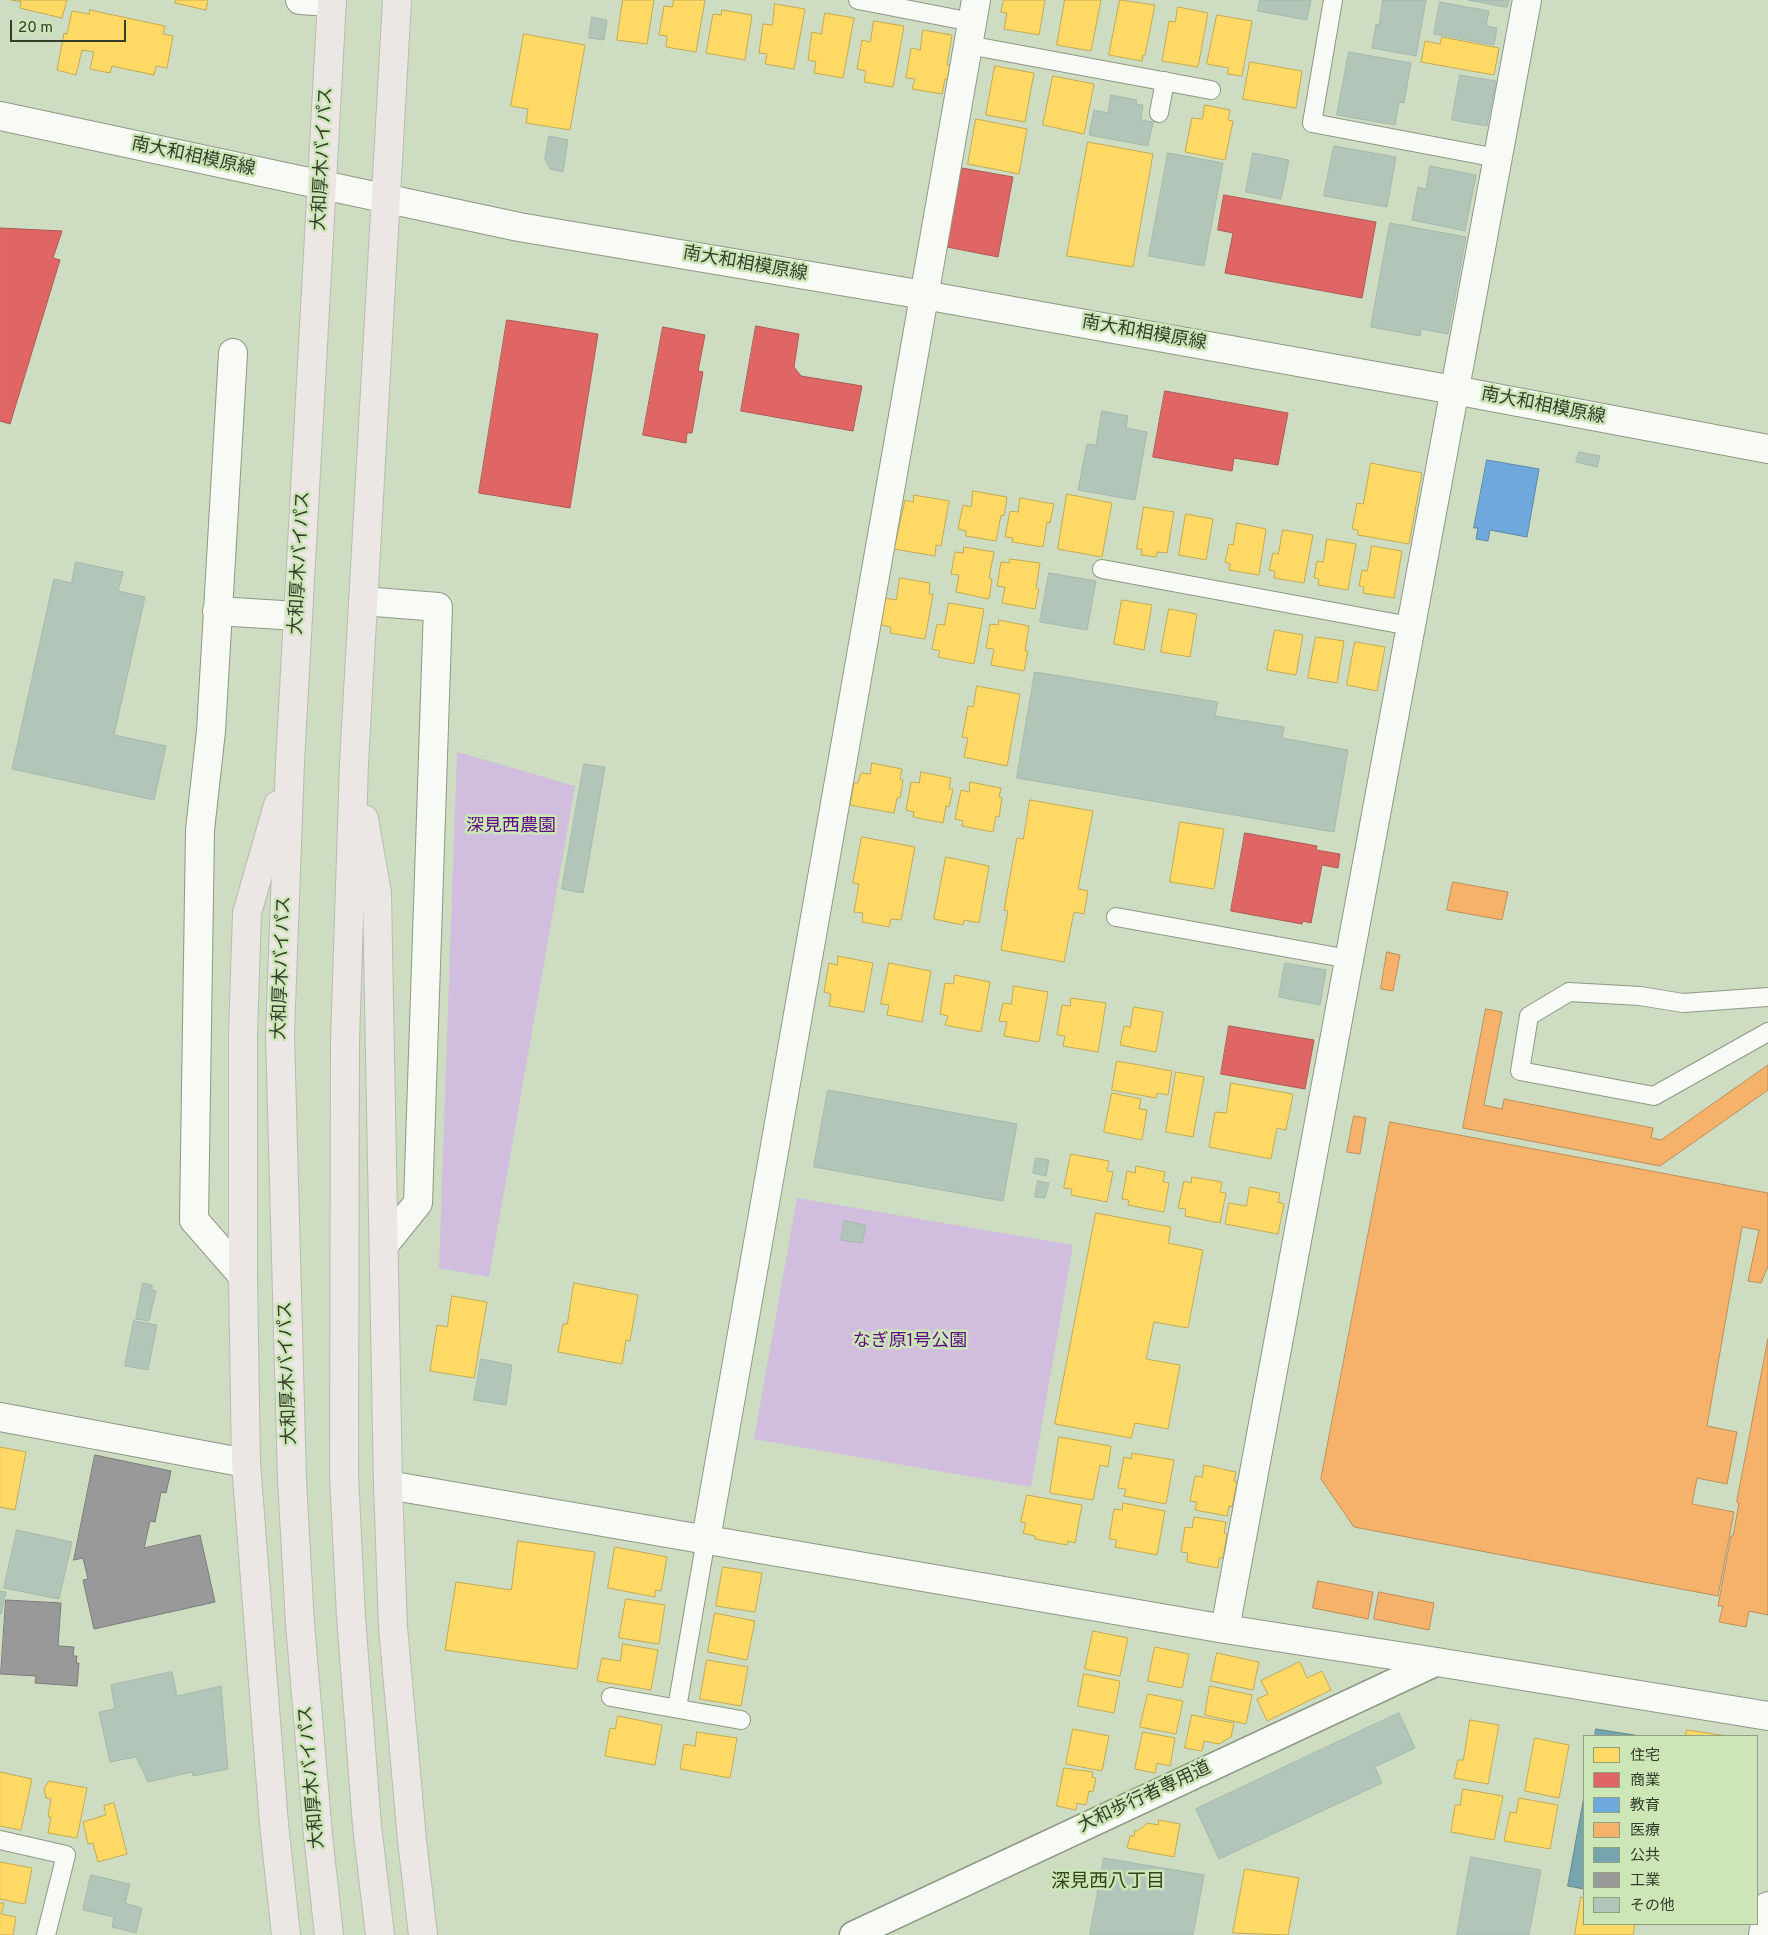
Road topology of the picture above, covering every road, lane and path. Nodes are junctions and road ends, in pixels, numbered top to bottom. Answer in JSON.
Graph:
{"nodes":[{"id":1,"x":300,"y":0,"type":"edge"},
{"id":2,"x":397,"y":0,"type":"edge"},
{"id":3,"x":858,"y":0,"type":"edge"},
{"id":4,"x":1333,"y":0,"type":"edge"},
{"id":5,"x":1527,"y":0,"type":"edge"},
{"id":6,"x":332,"y":1,"type":"edge"},
{"id":7,"x":972,"y":22,"type":"edge"},
{"id":8,"x":1165,"y":81,"type":"junction"},
{"id":9,"x":1211,"y":90,"type":"dead end"},
{"id":10,"x":1159,"y":113,"type":"dead end"},
{"id":11,"x":0,"y":116,"type":"edge"},
{"id":12,"x":1497,"y":158,"type":"junction"},
{"id":13,"x":322,"y":185,"type":"junction"},
{"id":14,"x":386,"y":200,"type":"junction"},
{"id":15,"x":924,"y":295,"type":"junction"},
{"id":16,"x":233,"y":353,"type":"dead end"},
{"id":17,"x":1454,"y":390,"type":"junction"},
{"id":18,"x":1768,"y":449,"type":"edge"},
{"id":19,"x":1102,"y":569,"type":"dead end"},
{"id":20,"x":363,"y":601,"type":"junction"},
{"id":21,"x":217,"y":611,"type":"junction"},
{"id":22,"x":298,"y":616,"type":"junction"},
{"id":23,"x":1410,"y":626,"type":"junction"},
{"id":24,"x":290,"y":762,"type":"junction"},
{"id":25,"x":354,"y":763,"type":"junction"},
{"id":26,"x":1116,"y":917,"type":"dead end"},
{"id":27,"x":1349,"y":959,"type":"junction"},
{"id":28,"x":1768,"y":997,"type":"edge"},
{"id":29,"x":1768,"y":1032,"type":"edge"},
{"id":30,"x":384,"y":1245,"type":"junction"},
{"id":31,"x":243,"y":1276,"type":"junction"},
{"id":32,"x":0,"y":1417,"type":"edge"},
{"id":33,"x":246,"y":1463,"type":"junction"},
{"id":34,"x":388,"y":1485,"type":"junction"},
{"id":35,"x":706,"y":1539,"type":"junction"},
{"id":36,"x":1225,"y":1629,"type":"junction"},
{"id":37,"x":1437,"y":1662,"type":"junction"},
{"id":38,"x":611,"y":1697,"type":"dead end"},
{"id":39,"x":677,"y":1708,"type":"junction"},
{"id":40,"x":1768,"y":1716,"type":"edge"},
{"id":41,"x":741,"y":1720,"type":"dead end"},
{"id":42,"x":0,"y":1840,"type":"edge"},
{"id":43,"x":1768,"y":1906,"type":"edge"},
{"id":44,"x":46,"y":1935,"type":"edge"},
{"id":45,"x":286,"y":1935,"type":"edge"},
{"id":46,"x":329,"y":1935,"type":"edge"},
{"id":47,"x":380,"y":1935,"type":"edge"},
{"id":48,"x":423,"y":1935,"type":"edge"},
{"id":49,"x":853,"y":1935,"type":"edge"},
{"id":50,"x":1763,"y":1935,"type":"edge"}],
"edges":[{"from":1,"to":6,"type":"street"},
{"from":2,"to":14,"type":"highway"},
{"from":3,"to":7,"type":"lane"},
{"from":4,"to":12,"type":"lane"},
{"from":5,"to":12,"type":"street"},
{"from":6,"to":13,"type":"highway","name":"大和厚木バイパス"},
{"from":7,"to":8,"type":"lane"},
{"from":7,"to":15,"type":"street"},
{"from":8,"to":9,"type":"lane"},
{"from":8,"to":10,"type":"lane"},
{"from":11,"to":13,"type":"street","name":"南大和相模原線"},
{"from":12,"to":17,"type":"street"},
{"from":13,"to":14,"type":"street","name":"南大和相模原線"},
{"from":13,"to":22,"type":"highway","name":"大和厚木バイパス"},
{"from":14,"to":15,"type":"street","name":"南大和相模原線"},
{"from":14,"to":20,"type":"highway"},
{"from":15,"to":17,"type":"street","name":"南大和相模原線"},
{"from":15,"to":35,"type":"street"},
{"from":16,"to":21,"type":"street"},
{"from":17,"to":18,"type":"street","name":"南大和相模原線"},
{"from":17,"to":23,"type":"street"},
{"from":19,"to":23,"type":"lane"},
{"from":20,"to":25,"type":"highway"},
{"from":20,"to":30,"type":"street"},
{"from":21,"to":22,"type":"street"},
{"from":21,"to":31,"type":"street"},
{"from":22,"to":24,"type":"highway","name":"大和厚木バイパス"},
{"from":23,"to":27,"type":"street"},
{"from":24,"to":31,"type":"highway"},
{"from":24,"to":46,"type":"highway","name":"大和厚木バイパス"},
{"from":25,"to":30,"type":"highway"},
{"from":25,"to":47,"type":"highway"},
{"from":26,"to":27,"type":"lane"},
{"from":27,"to":36,"type":"street"},
{"from":28,"to":29,"type":"lane"},
{"from":30,"to":34,"type":"highway"},
{"from":31,"to":33,"type":"highway"},
{"from":32,"to":33,"type":"street"},
{"from":33,"to":45,"type":"highway"},
{"from":34,"to":35,"type":"street"},
{"from":34,"to":48,"type":"highway"},
{"from":35,"to":36,"type":"street"},
{"from":35,"to":39,"type":"lane"},
{"from":36,"to":37,"type":"street"},
{"from":37,"to":40,"type":"street"},
{"from":37,"to":49,"type":"street","name":"大和歩行者専用道"},
{"from":38,"to":39,"type":"lane"},
{"from":39,"to":41,"type":"lane"},
{"from":42,"to":44,"type":"lane"},
{"from":43,"to":50,"type":"street"}]}
